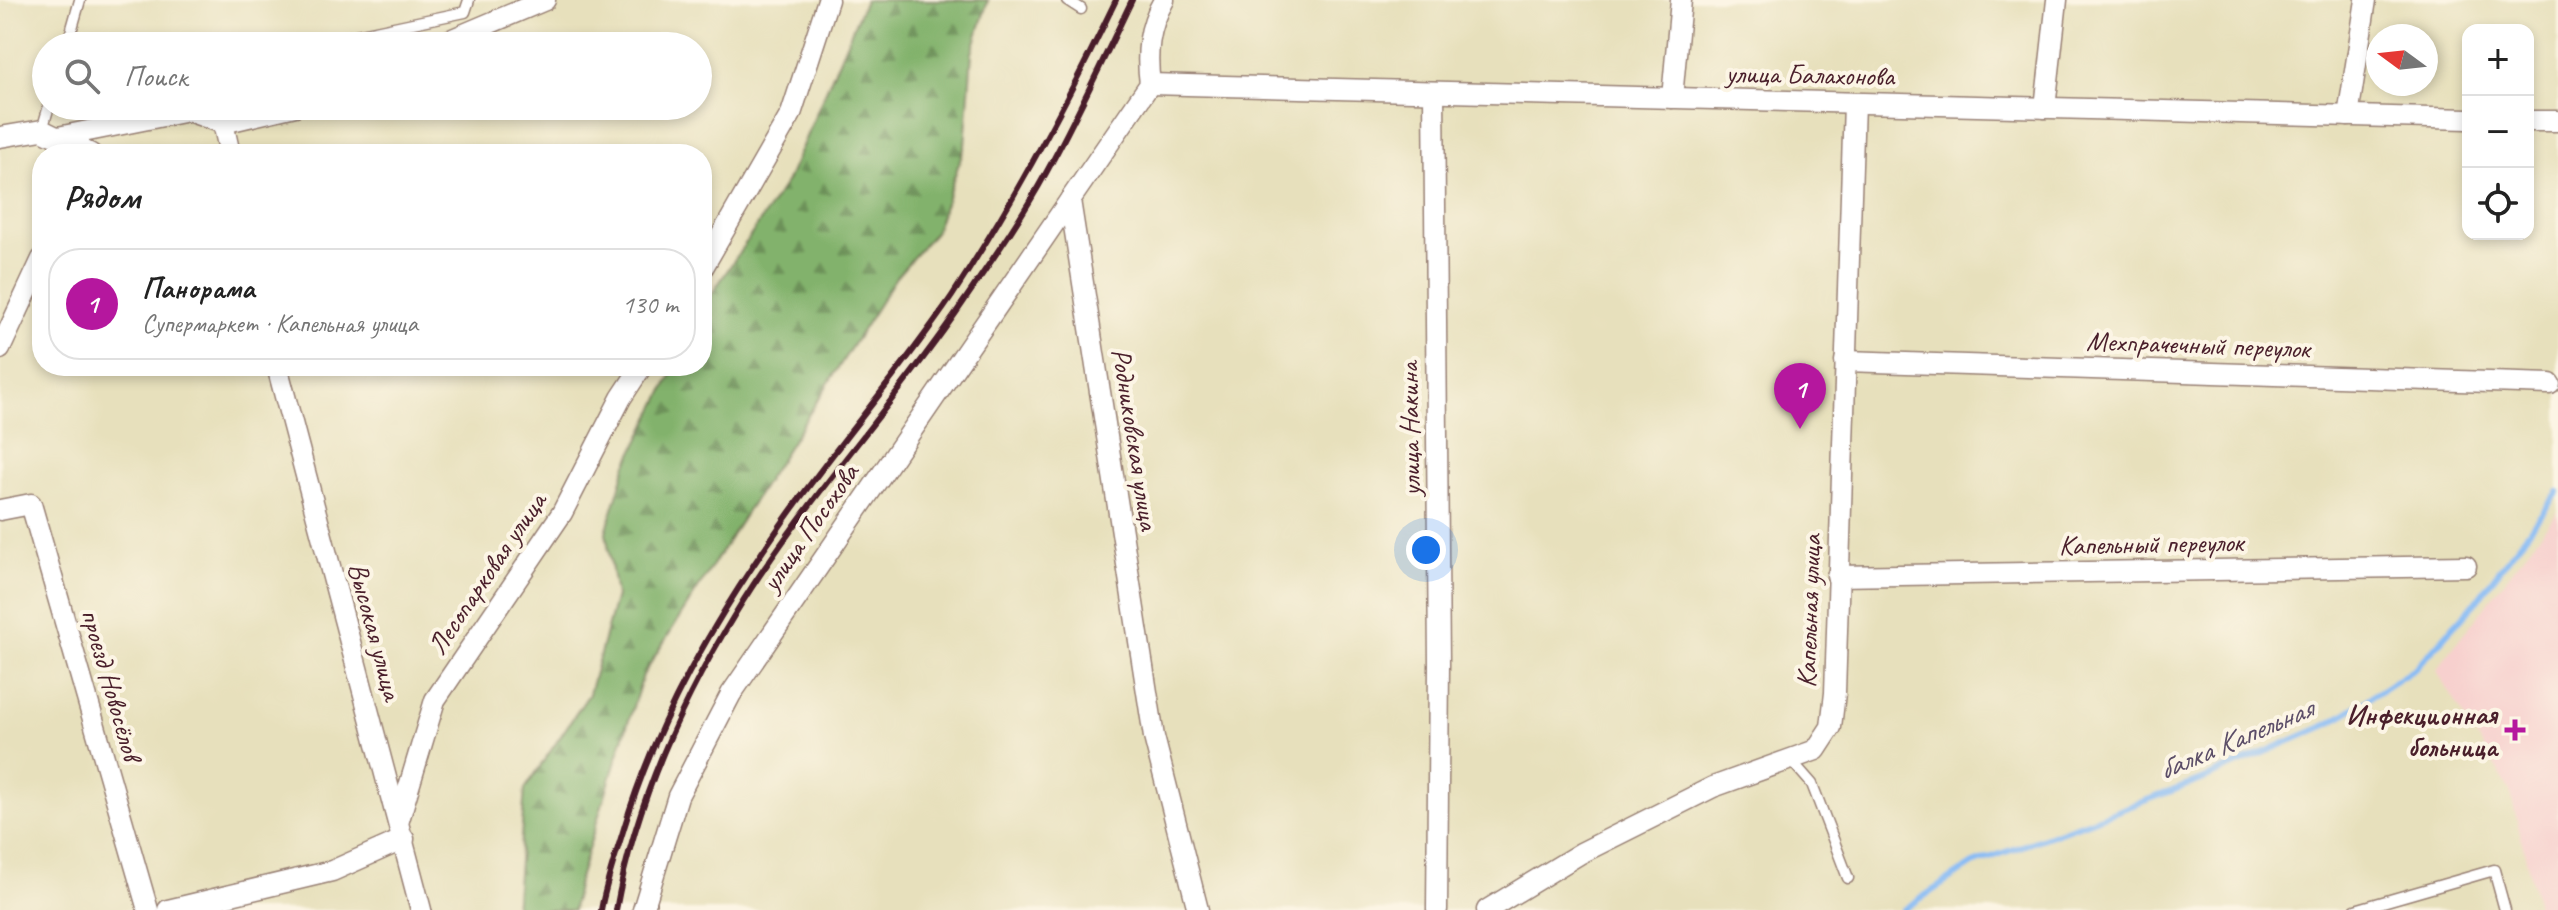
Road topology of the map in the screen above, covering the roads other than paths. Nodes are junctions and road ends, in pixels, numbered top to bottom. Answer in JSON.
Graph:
{"nodes":[{"id":1,"x":80,"y":0,"type":"edge"},
{"id":2,"x":469,"y":0,"type":"edge"},
{"id":3,"x":545,"y":0,"type":"edge"},
{"id":4,"x":828,"y":0,"type":"edge"},
{"id":5,"x":1067,"y":0,"type":"edge"},
{"id":6,"x":1164,"y":0,"type":"edge"},
{"id":7,"x":1681,"y":0,"type":"edge"},
{"id":8,"x":2057,"y":0,"type":"edge"},
{"id":9,"x":2366,"y":0,"type":"edge"},
{"id":10,"x":1081,"y":9,"type":"dead end"},
{"id":11,"x":71,"y":32,"type":"edge"},
{"id":12,"x":370,"y":32,"type":"edge"},
{"id":13,"x":469,"y":32,"type":"edge"},
{"id":14,"x":1150,"y":84,"type":"junction"},
{"id":15,"x":1434,"y":92,"type":"junction"},
{"id":16,"x":1672,"y":98,"type":"junction"},
{"id":17,"x":1854,"y":103,"type":"junction"},
{"id":18,"x":2045,"y":108,"type":"junction"},
{"id":19,"x":2348,"y":116,"type":"junction"},
{"id":20,"x":2462,"y":119,"type":"edge"},
{"id":21,"x":50,"y":120,"type":"edge"},
{"id":22,"x":132,"y":120,"type":"edge"},
{"id":23,"x":214,"y":120,"type":"edge"},
{"id":24,"x":236,"y":120,"type":"edge"},
{"id":25,"x":2534,"y":121,"type":"edge"},
{"id":26,"x":2558,"y":121,"type":"edge"},
{"id":27,"x":223,"y":123,"type":"junction"},
{"id":28,"x":50,"y":133,"type":"junction"},
{"id":29,"x":0,"y":137,"type":"edge"},
{"id":30,"x":72,"y":144,"type":"edge"},
{"id":31,"x":228,"y":144,"type":"edge"},
{"id":32,"x":1070,"y":200,"type":"junction"},
{"id":33,"x":712,"y":252,"type":"edge"},
{"id":34,"x":32,"y":280,"type":"edge"},
{"id":35,"x":0,"y":349,"type":"edge"},
{"id":36,"x":1845,"y":361,"type":"junction"},
{"id":37,"x":279,"y":376,"type":"edge"},
{"id":38,"x":635,"y":376,"type":"edge"},
{"id":39,"x":2550,"y":384,"type":"dead end"},
{"id":40,"x":0,"y":510,"type":"edge"},
{"id":41,"x":2466,"y":566,"type":"dead end"},
{"id":42,"x":1837,"y":576,"type":"junction"},
{"id":43,"x":1791,"y":760,"type":"junction"},
{"id":44,"x":402,"y":830,"type":"junction"},
{"id":45,"x":1848,"y":878,"type":"dead end"},
{"id":46,"x":2394,"y":898,"type":"junction"},
{"id":47,"x":148,"y":910,"type":"edge"},
{"id":48,"x":168,"y":910,"type":"edge"},
{"id":49,"x":421,"y":910,"type":"edge"},
{"id":50,"x":643,"y":910,"type":"edge"},
{"id":51,"x":1198,"y":910,"type":"edge"},
{"id":52,"x":1437,"y":910,"type":"edge"},
{"id":53,"x":1487,"y":910,"type":"edge"},
{"id":54,"x":2355,"y":910,"type":"edge"},
{"id":55,"x":2397,"y":910,"type":"edge"},
{"id":56,"x":2505,"y":910,"type":"edge"}],
"edges":[{"from":1,"to":11,"type":"lane"},
{"from":2,"to":12,"type":"lane"},
{"from":3,"to":13,"type":"street"},
{"from":4,"to":33,"type":"street"},
{"from":5,"to":10,"type":"lane"},
{"from":6,"to":14,"type":"street"},
{"from":7,"to":16,"type":"street"},
{"from":8,"to":18,"type":"street"},
{"from":9,"to":19,"type":"street"},
{"from":14,"to":15,"type":"street","name":"улица Балахонова"},
{"from":14,"to":32,"type":"street"},
{"from":15,"to":16,"type":"street","name":"улица Балахонова"},
{"from":15,"to":52,"type":"street","name":"улица Накина"},
{"from":16,"to":17,"type":"street","name":"улица Балахонова"},
{"from":17,"to":18,"type":"street","name":"улица Балахонова"},
{"from":17,"to":36,"type":"street","name":"Капельная улица"},
{"from":18,"to":19,"type":"street","name":"улица Балахонова"},
{"from":19,"to":20,"type":"street","name":"улица Балахонова"},
{"from":21,"to":28,"type":"lane"},
{"from":22,"to":28,"type":"street"},
{"from":23,"to":27,"type":"street"},
{"from":24,"to":27,"type":"street"},
{"from":25,"to":26,"type":"street"},
{"from":27,"to":31,"type":"street"},
{"from":28,"to":29,"type":"street"},
{"from":28,"to":30,"type":"street"},
{"from":32,"to":50,"type":"street","name":"улица Посохова"},
{"from":32,"to":51,"type":"street","name":"Родниковская улица"},
{"from":34,"to":35,"type":"street"},
{"from":36,"to":39,"type":"street","name":"Мехпрачечный переулок"},
{"from":36,"to":42,"type":"street","name":"Капельная улица"},
{"from":37,"to":44,"type":"street","name":"Высокая улица"},
{"from":38,"to":44,"type":"street","name":"Лесопарковая улица"},
{"from":40,"to":47,"type":"street","name":"проезд Новосёлов"},
{"from":41,"to":42,"type":"street","name":"Капельный переулок"},
{"from":42,"to":43,"type":"street","name":"Капельная улица"},
{"from":43,"to":45,"type":"lane"},
{"from":43,"to":53,"type":"street","name":"Капельная улица"},
{"from":44,"to":48,"type":"street"},
{"from":44,"to":49,"type":"street","name":"Высокая улица"},
{"from":46,"to":54,"type":"lane"},
{"from":46,"to":55,"type":"lane"},
{"from":46,"to":56,"type":"lane"}]}
